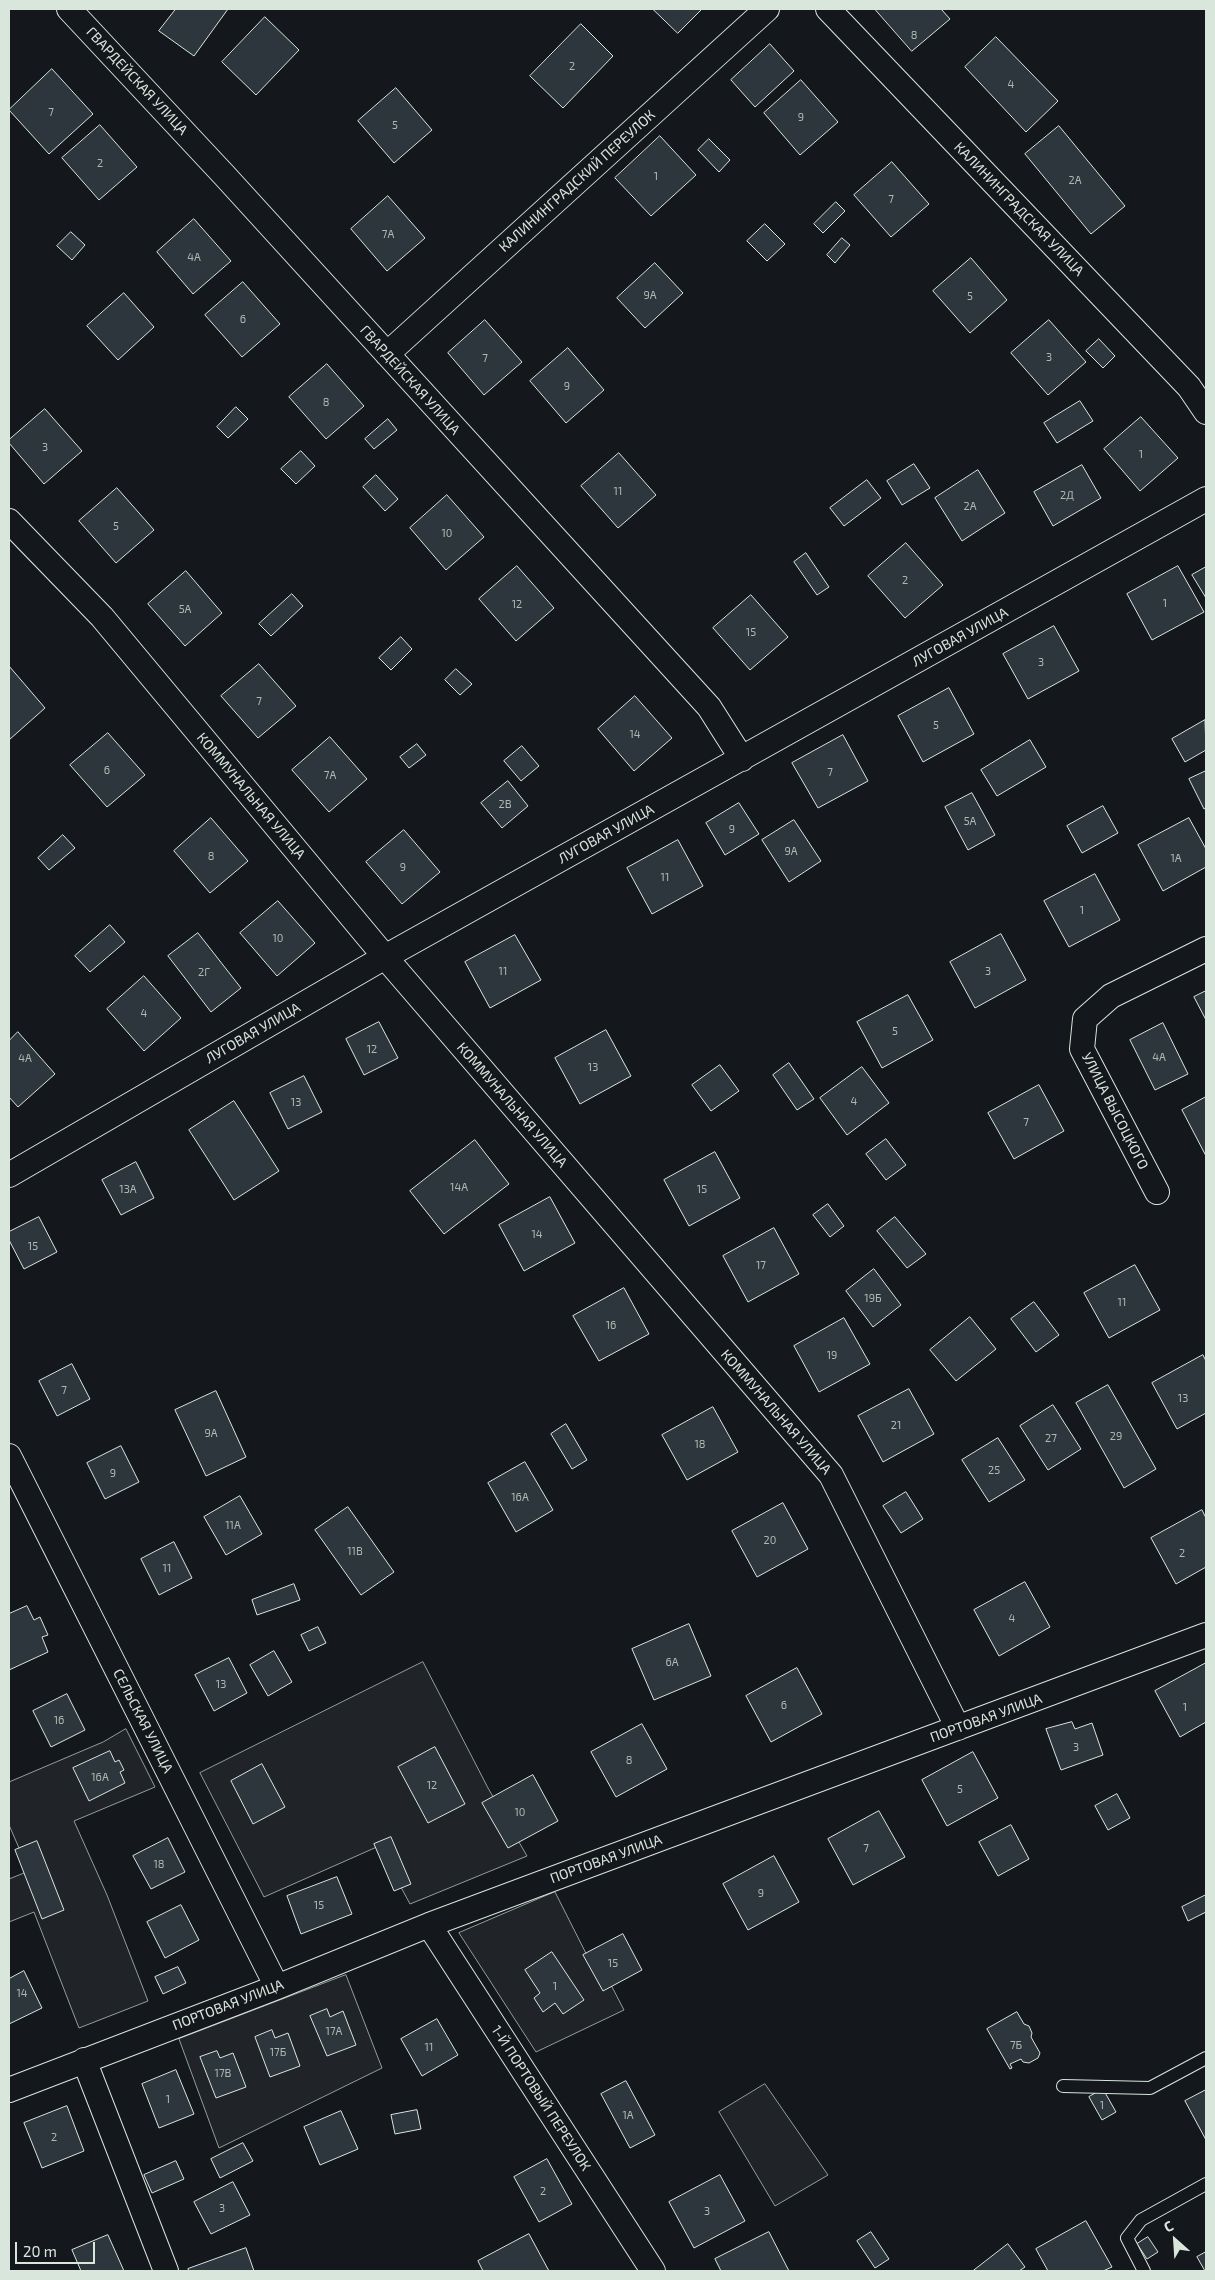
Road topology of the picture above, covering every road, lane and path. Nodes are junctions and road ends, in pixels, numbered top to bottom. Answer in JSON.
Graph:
{"nodes":[{"id":1,"x":69,"y":9,"type":"edge"},
{"id":2,"x":767,"y":9,"type":"edge"},
{"id":3,"x":828,"y":9,"type":"edge"},
{"id":4,"x":387,"y":354,"type":"junction"},
{"id":5,"x":1206,"y":412,"type":"edge"},
{"id":6,"x":1206,"y":499,"type":"edge"},
{"id":7,"x":9,"y":520,"type":"edge"},
{"id":8,"x":742,"y":758,"type":"junction"},
{"id":9,"x":1206,"y":949,"type":"edge"},
{"id":10,"x":385,"y":957,"type":"junction"},
{"id":11,"x":9,"y":1175,"type":"edge"},
{"id":12,"x":1158,"y":1192,"type":"dead end"},
{"id":13,"x":9,"y":1456,"type":"edge"},
{"id":14,"x":1206,"y":1635,"type":"edge"},
{"id":15,"x":958,"y":1728,"type":"junction"},
{"id":16,"x":429,"y":1925,"type":"junction"},
{"id":17,"x":277,"y":1987,"type":"junction"},
{"id":18,"x":1206,"y":2058,"type":"edge"},
{"id":19,"x":84,"y":2060,"type":"junction"},
{"id":20,"x":1063,"y":2086,"type":"dead end"},
{"id":21,"x":9,"y":2090,"type":"edge"},
{"id":22,"x":1206,"y":2184,"type":"edge"},
{"id":23,"x":166,"y":2271,"type":"edge"},
{"id":24,"x":653,"y":2271,"type":"edge"},
{"id":25,"x":1144,"y":2271,"type":"edge"}],
"edges":[{"from":1,"to":4,"type":"street","name":"ГВАРДЕЙСКАЯ УЛИЦА"},
{"from":2,"to":4,"type":"street","name":"КАЛИНИНГРАДСКИЙ ПЕРЕУЛОК"},
{"from":3,"to":5,"type":"street","name":"КАЛИНИНГРАДСКАЯ УЛИЦА"},
{"from":4,"to":8,"type":"street","name":"ГВАРДЕЙСКАЯ УЛИЦА"},
{"from":6,"to":8,"type":"street","name":"ЛУГОВАЯ УЛИЦА"},
{"from":7,"to":10,"type":"street","name":"КОММУНАЛЬНАЯ УЛИЦА"},
{"from":8,"to":10,"type":"street","name":"ЛУГОВАЯ УЛИЦА"},
{"from":9,"to":12,"type":"street","name":"УЛИЦА ВЫСОЦКОГО"},
{"from":10,"to":11,"type":"street","name":"ЛУГОВАЯ УЛИЦА"},
{"from":10,"to":15,"type":"street","name":"КОММУНАЛЬНАЯ УЛИЦА"},
{"from":13,"to":17,"type":"street","name":"СЕЛЬСКАЯ УЛИЦА"},
{"from":14,"to":15,"type":"street","name":"ПОРТОВАЯ УЛИЦА"},
{"from":15,"to":16,"type":"street","name":"ПОРТОВАЯ УЛИЦА"},
{"from":16,"to":17,"type":"street","name":"ПОРТОВАЯ УЛИЦА"},
{"from":16,"to":24,"type":"street","name":"1-Й ПОРТОВЫЙ ПЕРЕУЛОК"},
{"from":17,"to":19,"type":"street","name":"ПОРТОВАЯ УЛИЦА"},
{"from":18,"to":20,"type":"lane"},
{"from":19,"to":21,"type":"street","name":"ПОРТОВАЯ УЛИЦА"},
{"from":19,"to":23,"type":"street"},
{"from":22,"to":25,"type":"lane"}]}
